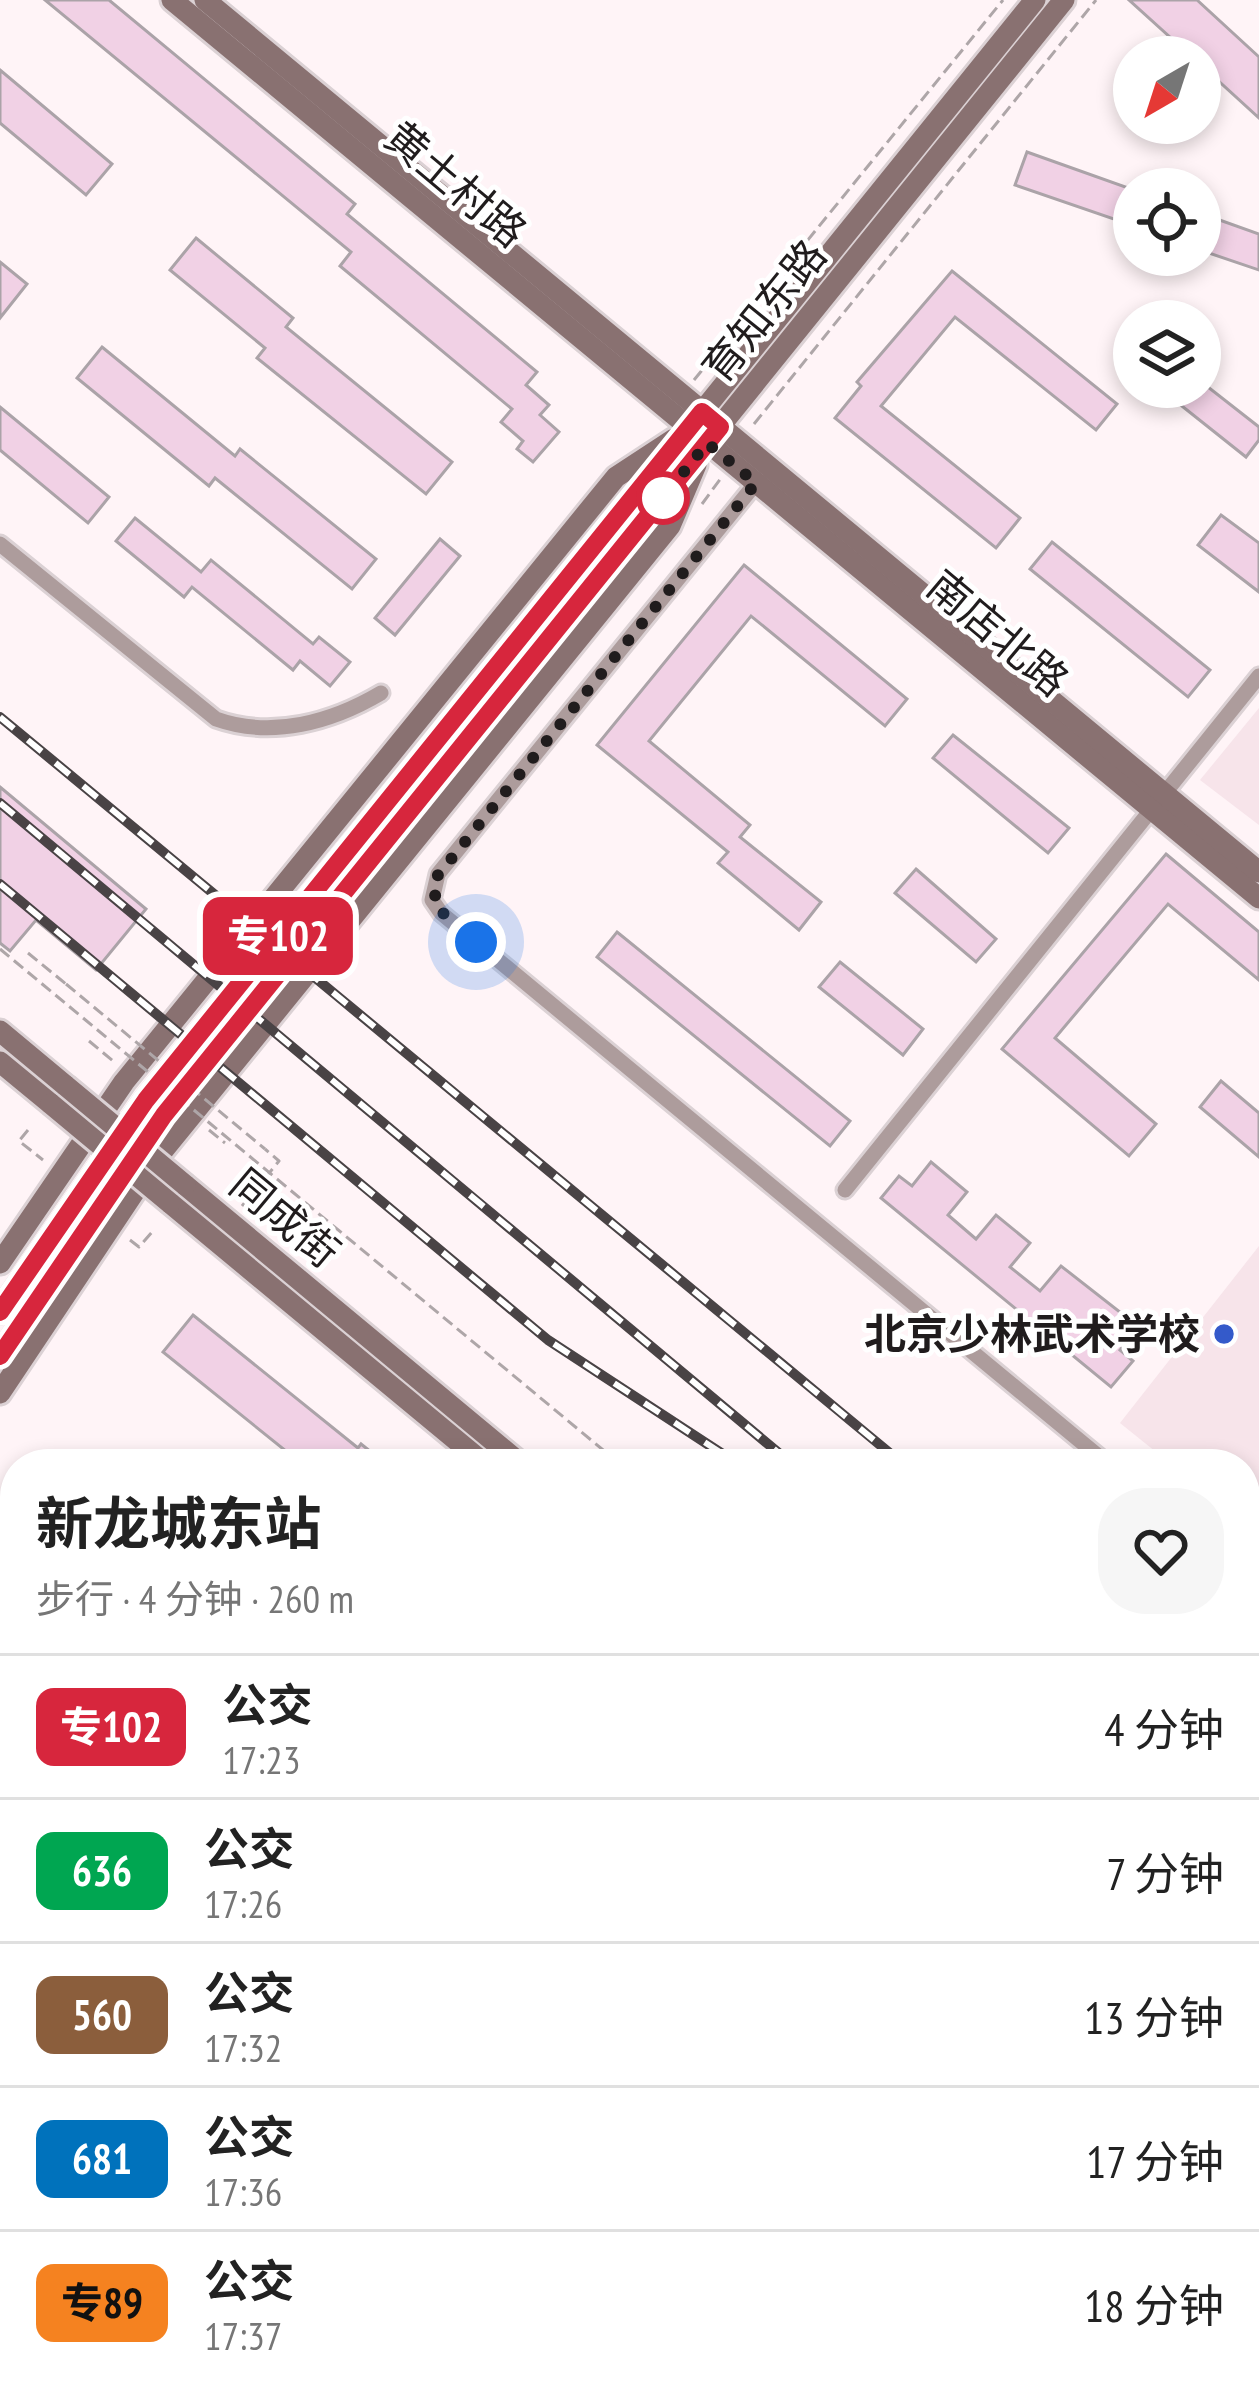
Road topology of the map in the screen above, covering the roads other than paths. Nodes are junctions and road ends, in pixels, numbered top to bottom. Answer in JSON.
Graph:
{"nodes":[{"id":1,"x":172,"y":0,"type":"edge"},
{"id":2,"x":205,"y":0,"type":"edge"},
{"id":3,"x":1035,"y":0,"type":"edge"},
{"id":4,"x":1064,"y":0,"type":"edge"},
{"id":5,"x":695,"y":420,"type":"junction"},
{"id":6,"x":713,"y":435,"type":"junction"},
{"id":7,"x":756,"y":483,"type":"junction"},
{"id":8,"x":0,"y":544,"type":"edge"},
{"id":9,"x":1259,"y":676,"type":"edge"},
{"id":10,"x":381,"y":693,"type":"dead end"},
{"id":11,"x":1157,"y":802,"type":"junction"},
{"id":12,"x":1259,"y":872,"type":"edge"},
{"id":13,"x":1259,"y":898,"type":"edge"},
{"id":14,"x":0,"y":1031,"type":"edge"},
{"id":15,"x":0,"y":1061,"type":"edge"},
{"id":16,"x":59,"y":1095,"type":"junction"},
{"id":17,"x":845,"y":1190,"type":"dead end"},
{"id":18,"x":0,"y":1262,"type":"edge"},
{"id":19,"x":0,"y":1312,"type":"edge"},
{"id":20,"x":0,"y":1356,"type":"edge"},
{"id":21,"x":0,"y":1393,"type":"edge"},
{"id":22,"x":466,"y":1449,"type":"edge"},
{"id":23,"x":503,"y":1449,"type":"edge"},
{"id":24,"x":1090,"y":1449,"type":"edge"}],
"edges":[{"from":1,"to":5,"type":"main road","name":"黄土村路"},
{"from":2,"to":5,"type":"main road","name":"黄土村路"},
{"from":3,"to":5,"type":"main road","name":"育知东路"},
{"from":4,"to":6,"type":"main road","name":"育知东路"},
{"from":5,"to":6,"type":"main road","name":"南店北路"},
{"from":5,"to":18,"type":"main road"},
{"from":5,"to":19,"type":"main road","name":"育知东路"},
{"from":6,"to":7,"type":"main road","name":"南店北路"},
{"from":6,"to":11,"type":"main road","name":"南店北路"},
{"from":6,"to":20,"type":"main road","name":"育知东路"},
{"from":6,"to":21,"type":"main road"},
{"from":7,"to":11,"type":"main road","name":"南店北路"},
{"from":7,"to":24,"type":"street"},
{"from":8,"to":10,"type":"street"},
{"from":9,"to":11,"type":"street"},
{"from":11,"to":12,"type":"main road","name":"南店北路"},
{"from":11,"to":13,"type":"main road","name":"南店北路"},
{"from":11,"to":17,"type":"street"},
{"from":14,"to":16,"type":"main road","name":"同成街"},
{"from":15,"to":16,"type":"main road","name":"同成街"},
{"from":16,"to":22,"type":"main road","name":"同成街","bridge":true},
{"from":16,"to":23,"type":"main road","name":"同成街","bridge":true}]}
